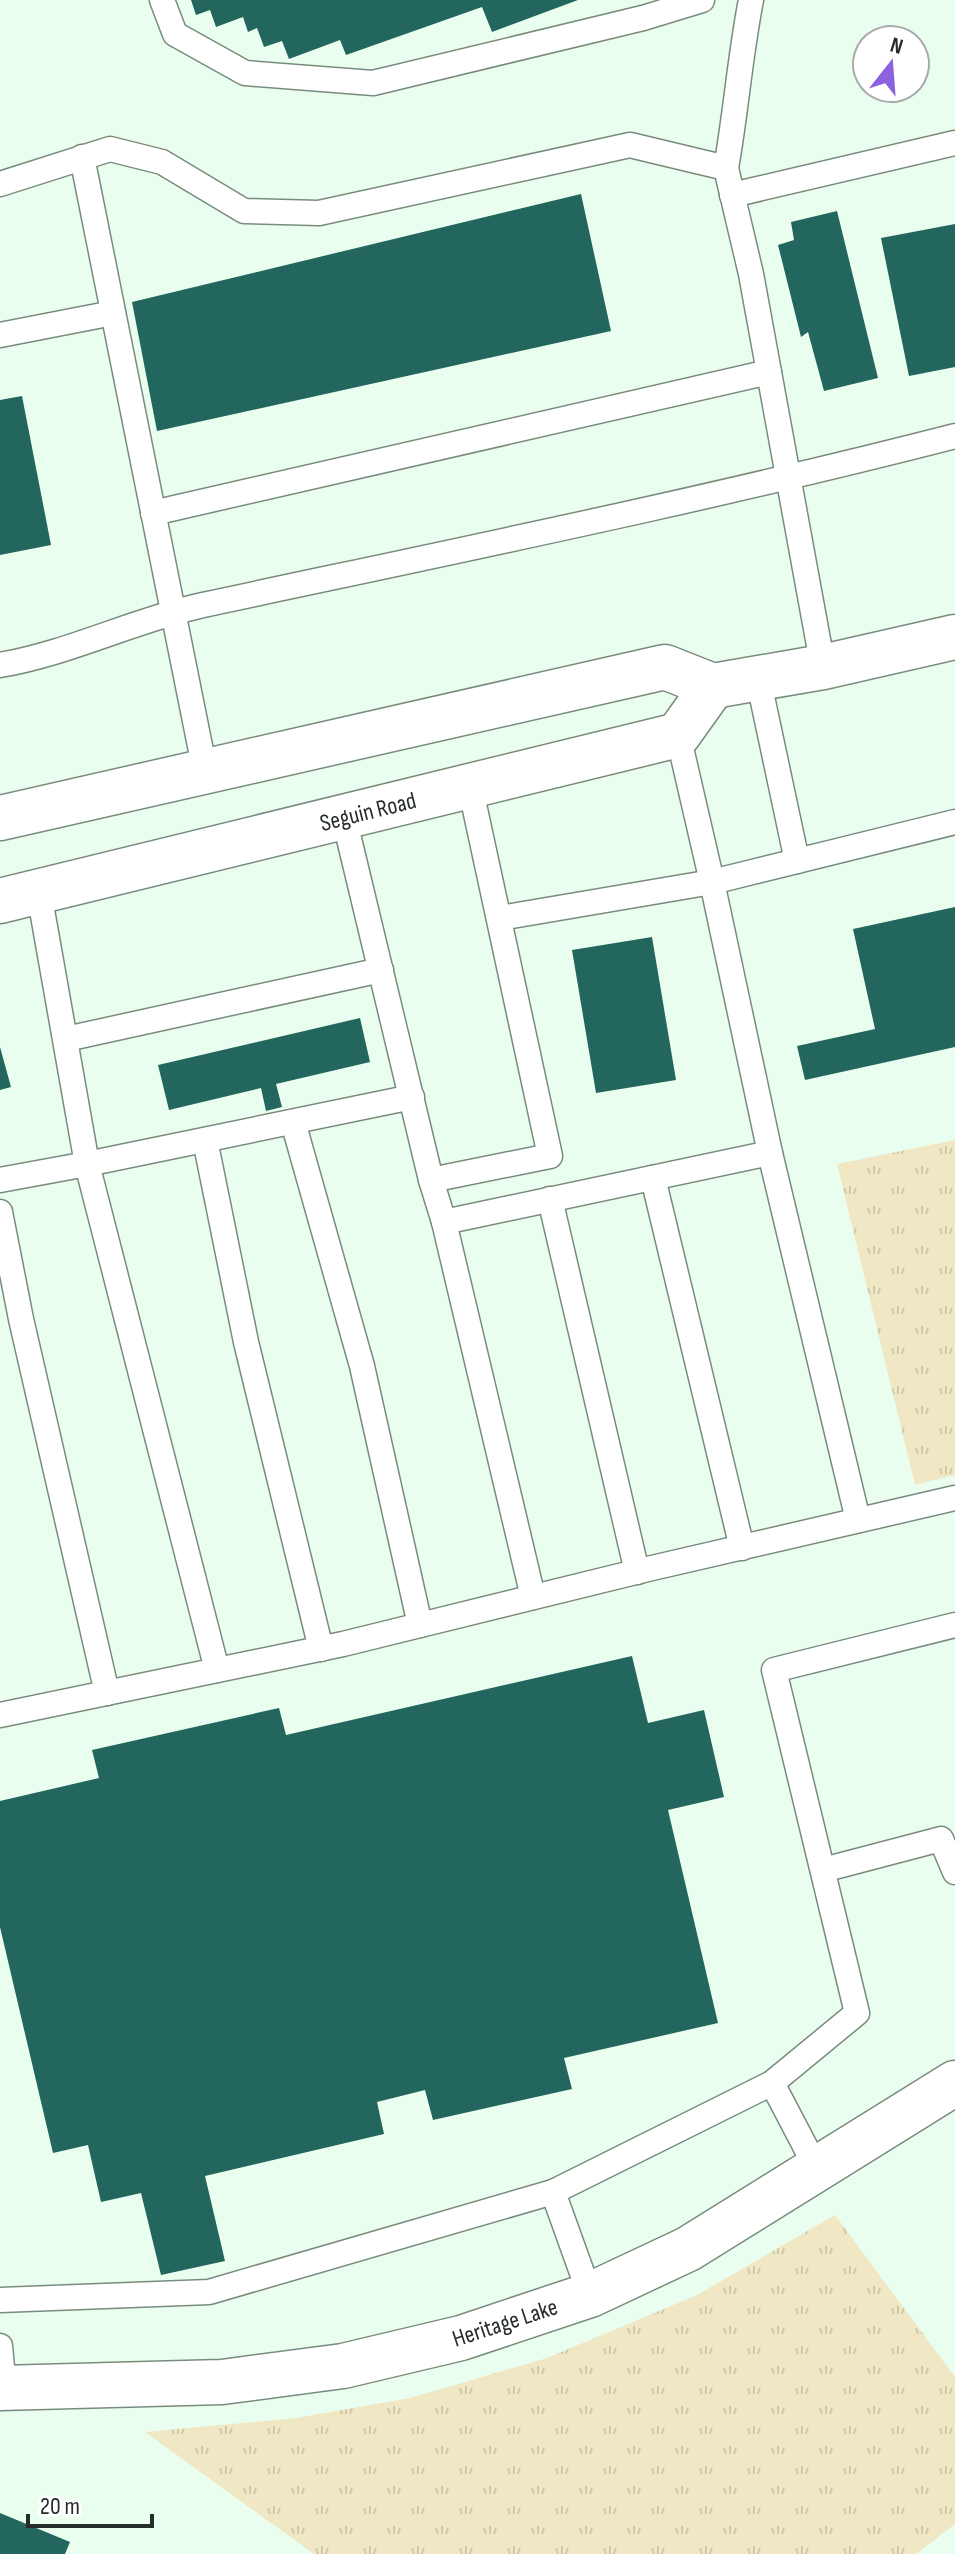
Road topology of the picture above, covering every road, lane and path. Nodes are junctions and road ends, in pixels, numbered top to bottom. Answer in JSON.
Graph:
{"nodes":[{"id":1,"x":162,"y":0,"type":"edge"},
{"id":2,"x":702,"y":0,"type":"edge"},
{"id":3,"x":751,"y":0,"type":"edge"},
{"id":4,"x":955,"y":143,"type":"edge"},
{"id":5,"x":82,"y":157,"type":"junction"},
{"id":6,"x":726,"y":168,"type":"junction"},
{"id":7,"x":0,"y":184,"type":"edge"},
{"id":8,"x":732,"y":195,"type":"junction"},
{"id":9,"x":113,"y":313,"type":"junction"},
{"id":10,"x":0,"y":335,"type":"edge"},
{"id":11,"x":769,"y":372,"type":"junction"},
{"id":12,"x":955,"y":436,"type":"edge"},
{"id":13,"x":789,"y":479,"type":"junction"},
{"id":14,"x":153,"y":513,"type":"junction"},
{"id":15,"x":172,"y":612,"type":"junction"},
{"id":16,"x":955,"y":637,"type":"edge"},
{"id":17,"x":0,"y":665,"type":"edge"},
{"id":18,"x":823,"y":667,"type":"junction"},
{"id":19,"x":758,"y":678,"type":"junction"},
{"id":20,"x":713,"y":686,"type":"junction"},
{"id":21,"x":678,"y":735,"type":"junction"},
{"id":22,"x":205,"y":771,"type":"junction"},
{"id":23,"x":470,"y":786,"type":"junction"},
{"id":24,"x":0,"y":818,"type":"edge"},
{"id":25,"x":344,"y":818,"type":"junction"},
{"id":26,"x":955,"y":822,"type":"edge"},
{"id":27,"x":797,"y":861,"type":"junction"},
{"id":28,"x":712,"y":882,"type":"junction"},
{"id":29,"x":20,"y":897,"type":"edge"},
{"id":30,"x":500,"y":918,"type":"junction"},
{"id":31,"x":381,"y":970,"type":"junction"},
{"id":32,"x":66,"y":1039,"type":"junction"},
{"id":33,"x":412,"y":1097,"type":"junction"},
{"id":34,"x":293,"y":1122,"type":"junction"},
{"id":35,"x":205,"y":1140,"type":"junction"},
{"id":36,"x":770,"y":1153,"type":"junction"},
{"id":37,"x":87,"y":1164,"type":"junction"},
{"id":38,"x":653,"y":1178,"type":"junction"},
{"id":39,"x":0,"y":1180,"type":"edge"},
{"id":40,"x":431,"y":1180,"type":"junction"},
{"id":41,"x":550,"y":1199,"type":"junction"},
{"id":42,"x":0,"y":1212,"type":"edge"},
{"id":43,"x":444,"y":1222,"type":"junction"},
{"id":44,"x":955,"y":1498,"type":"edge"},
{"id":45,"x":858,"y":1520,"type":"junction"},
{"id":46,"x":742,"y":1548,"type":"junction"},
{"id":47,"x":637,"y":1572,"type":"junction"},
{"id":48,"x":533,"y":1597,"type":"junction"},
{"id":49,"x":420,"y":1625,"type":"junction"},
{"id":50,"x":955,"y":1625,"type":"edge"},
{"id":51,"x":321,"y":1649,"type":"junction"},
{"id":52,"x":217,"y":1670,"type":"junction"},
{"id":53,"x":107,"y":1693,"type":"junction"},
{"id":54,"x":0,"y":1715,"type":"edge"},
{"id":55,"x":823,"y":1870,"type":"junction"},
{"id":56,"x":955,"y":1872,"type":"edge"},
{"id":57,"x":772,"y":2083,"type":"junction"},
{"id":58,"x":955,"y":2083,"type":"edge"},
{"id":59,"x":817,"y":2169,"type":"junction"},
{"id":60,"x":553,"y":2192,"type":"junction"},
{"id":61,"x":590,"y":2295,"type":"junction"},
{"id":62,"x":0,"y":2300,"type":"edge"},
{"id":63,"x":1,"y":2374,"type":"edge"}],
"edges":[{"from":1,"to":2,"type":"lane"},
{"from":3,"to":6,"type":"lane"},
{"from":4,"to":8,"type":"lane"},
{"from":5,"to":6,"type":"lane"},
{"from":5,"to":7,"type":"lane"},
{"from":5,"to":9,"type":"lane"},
{"from":6,"to":8,"type":"lane"},
{"from":8,"to":11,"type":"lane"},
{"from":9,"to":10,"type":"lane"},
{"from":9,"to":14,"type":"lane"},
{"from":11,"to":13,"type":"lane"},
{"from":11,"to":14,"type":"lane"},
{"from":12,"to":13,"type":"lane"},
{"from":13,"to":15,"type":"lane"},
{"from":13,"to":18,"type":"lane"},
{"from":14,"to":15,"type":"lane"},
{"from":15,"to":17,"type":"lane"},
{"from":15,"to":22,"type":"lane"},
{"from":16,"to":18,"type":"main road"},
{"from":18,"to":19,"type":"main road"},
{"from":19,"to":20,"type":"main road"},
{"from":19,"to":27,"type":"lane"},
{"from":20,"to":21,"type":"main road"},
{"from":20,"to":22,"type":"main road"},
{"from":21,"to":23,"type":"main road","name":"Seguin Road"},
{"from":21,"to":28,"type":"lane"},
{"from":22,"to":24,"type":"main road"},
{"from":23,"to":25,"type":"main road","name":"Seguin Road"},
{"from":23,"to":30,"type":"lane"},
{"from":25,"to":29,"type":"main road","name":"Seguin Road"},
{"from":25,"to":31,"type":"lane"},
{"from":26,"to":27,"type":"lane"},
{"from":27,"to":28,"type":"lane"},
{"from":28,"to":30,"type":"lane"},
{"from":28,"to":36,"type":"lane"},
{"from":29,"to":32,"type":"lane"},
{"from":30,"to":40,"type":"lane"},
{"from":31,"to":32,"type":"lane"},
{"from":31,"to":33,"type":"lane"},
{"from":32,"to":37,"type":"lane"},
{"from":33,"to":34,"type":"lane"},
{"from":33,"to":40,"type":"lane"},
{"from":34,"to":35,"type":"lane"},
{"from":34,"to":49,"type":"lane"},
{"from":35,"to":37,"type":"lane"},
{"from":35,"to":51,"type":"lane"},
{"from":36,"to":38,"type":"lane"},
{"from":36,"to":45,"type":"lane"},
{"from":37,"to":39,"type":"lane"},
{"from":37,"to":52,"type":"lane"},
{"from":38,"to":41,"type":"lane"},
{"from":38,"to":46,"type":"lane"},
{"from":40,"to":43,"type":"lane"},
{"from":41,"to":43,"type":"lane"},
{"from":41,"to":47,"type":"lane"},
{"from":42,"to":53,"type":"lane"},
{"from":43,"to":48,"type":"lane"},
{"from":44,"to":45,"type":"lane"},
{"from":45,"to":46,"type":"lane"},
{"from":46,"to":47,"type":"lane"},
{"from":47,"to":48,"type":"lane"},
{"from":48,"to":49,"type":"lane"},
{"from":49,"to":51,"type":"lane"},
{"from":50,"to":55,"type":"lane"},
{"from":51,"to":52,"type":"lane"},
{"from":52,"to":53,"type":"lane"},
{"from":53,"to":54,"type":"lane"},
{"from":55,"to":56,"type":"lane"},
{"from":55,"to":57,"type":"lane"},
{"from":57,"to":59,"type":"lane"},
{"from":57,"to":60,"type":"lane"},
{"from":58,"to":59,"type":"main road","name":"Heritage Lake"},
{"from":59,"to":61,"type":"main road","name":"Heritage Lake"},
{"from":60,"to":61,"type":"lane"},
{"from":60,"to":62,"type":"lane"},
{"from":61,"to":63,"type":"main road","name":"Heritage Lake"}]}
